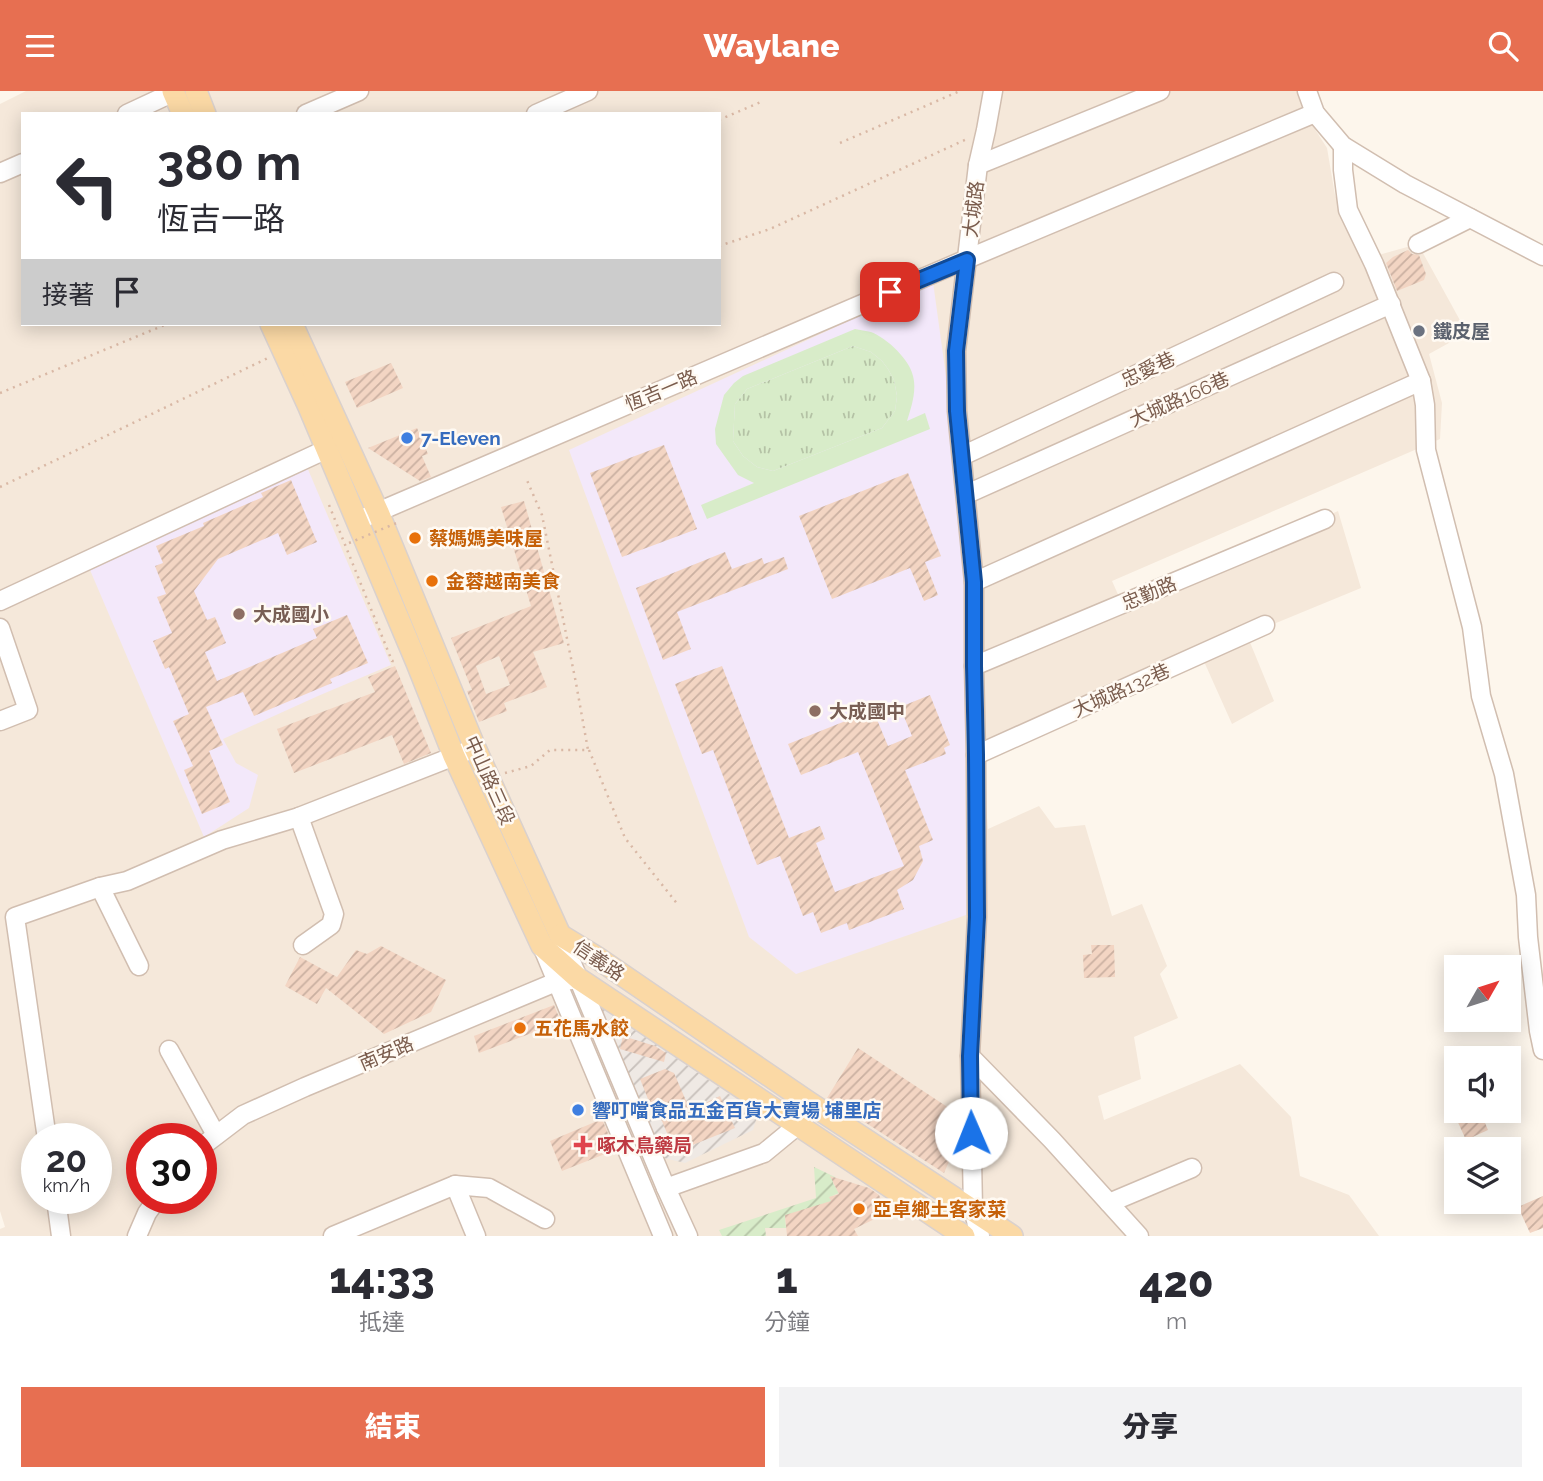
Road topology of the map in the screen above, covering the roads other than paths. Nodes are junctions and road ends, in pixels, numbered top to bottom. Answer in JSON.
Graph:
{"nodes":[{"id":1,"x":173,"y":91,"type":"edge"},
{"id":2,"x":196,"y":91,"type":"edge"},
{"id":3,"x":359,"y":91,"type":"edge"},
{"id":4,"x":588,"y":91,"type":"edge"},
{"id":5,"x":993,"y":91,"type":"edge"},
{"id":6,"x":1160,"y":91,"type":"edge"},
{"id":7,"x":1307,"y":91,"type":"edge"},
{"id":8,"x":131,"y":112,"type":"edge"},
{"id":9,"x":182,"y":112,"type":"edge"},
{"id":10,"x":204,"y":112,"type":"edge"},
{"id":11,"x":311,"y":112,"type":"edge"},
{"id":12,"x":541,"y":112,"type":"edge"},
{"id":13,"x":1315,"y":113,"type":"junction"},
{"id":14,"x":1343,"y":146,"type":"junction"},
{"id":15,"x":21,"y":164,"type":"edge"},
{"id":16,"x":978,"y":165,"type":"junction"},
{"id":17,"x":0,"y":173,"type":"edge"},
{"id":18,"x":1470,"y":219,"type":"junction"},
{"id":19,"x":1418,"y":244,"type":"dead end"},
{"id":20,"x":1543,"y":257,"type":"edge"},
{"id":21,"x":967,"y":260,"type":"junction"},
{"id":22,"x":1334,"y":282,"type":"dead end"},
{"id":23,"x":1391,"y":304,"type":"junction"},
{"id":24,"x":272,"y":326,"type":"edge"},
{"id":25,"x":293,"y":326,"type":"edge"},
{"id":26,"x":1421,"y":381,"type":"junction"},
{"id":27,"x":327,"y":449,"type":"junction"},
{"id":28,"x":962,"y":456,"type":"junction"},
{"id":29,"x":967,"y":494,"type":"junction"},
{"id":30,"x":378,"y":512,"type":"junction"},
{"id":31,"x":1325,"y":519,"type":"dead end"},
{"id":32,"x":357,"y":522,"type":"junction"},
{"id":33,"x":974,"y":582,"type":"junction"},
{"id":34,"x":0,"y":601,"type":"edge"},
{"id":35,"x":1265,"y":625,"type":"dead end"},
{"id":36,"x":0,"y":628,"type":"edge"},
{"id":37,"x":974,"y":666,"type":"junction"},
{"id":38,"x":0,"y":721,"type":"edge"},
{"id":39,"x":475,"y":748,"type":"junction"},
{"id":40,"x":976,"y":755,"type":"junction"},
{"id":41,"x":454,"y":756,"type":"junction"},
{"id":42,"x":299,"y":817,"type":"junction"},
{"id":43,"x":100,"y":887,"type":"junction"},
{"id":44,"x":551,"y":940,"type":"junction"},
{"id":45,"x":303,"y":945,"type":"dead end"},
{"id":46,"x":139,"y":966,"type":"dead end"},
{"id":47,"x":579,"y":979,"type":"junction"},
{"id":48,"x":556,"y":982,"type":"junction"},
{"id":49,"x":169,"y":1050,"type":"dead end"},
{"id":50,"x":1543,"y":1050,"type":"edge"},
{"id":51,"x":970,"y":1056,"type":"junction"},
{"id":52,"x":808,"y":1102,"type":"junction"},
{"id":53,"x":45,"y":1123,"type":"edge"},
{"id":54,"x":201,"y":1123,"type":"edge"},
{"id":55,"x":798,"y":1125,"type":"junction"},
{"id":56,"x":217,"y":1135,"type":"edge"},
{"id":57,"x":1192,"y":1168,"type":"dead end"},
{"id":58,"x":455,"y":1185,"type":"junction"},
{"id":59,"x":666,"y":1188,"type":"junction"},
{"id":60,"x":1109,"y":1203,"type":"junction"},
{"id":61,"x":973,"y":1209,"type":"junction"},
{"id":62,"x":58,"y":1214,"type":"edge"},
{"id":63,"x":147,"y":1214,"type":"edge"},
{"id":64,"x":545,"y":1219,"type":"dead end"},
{"id":65,"x":61,"y":1236,"type":"edge"},
{"id":66,"x":137,"y":1236,"type":"edge"},
{"id":67,"x":332,"y":1236,"type":"edge"},
{"id":68,"x":476,"y":1236,"type":"edge"},
{"id":69,"x":662,"y":1236,"type":"edge"},
{"id":70,"x":688,"y":1236,"type":"edge"},
{"id":71,"x":964,"y":1236,"type":"edge"},
{"id":72,"x":980,"y":1236,"type":"edge"},
{"id":73,"x":1012,"y":1236,"type":"edge"},
{"id":74,"x":1139,"y":1236,"type":"edge"}],
"edges":[{"from":1,"to":8,"type":"street"},
{"from":1,"to":9,"type":"main road"},
{"from":2,"to":10,"type":"main road"},
{"from":3,"to":11,"type":"street"},
{"from":4,"to":12,"type":"street"},
{"from":5,"to":16,"type":"street","name":"大城路"},
{"from":6,"to":16,"type":"street"},
{"from":7,"to":13,"type":"street"},
{"from":13,"to":14,"type":"street"},
{"from":13,"to":21,"type":"street","name":"恆吉一路"},
{"from":14,"to":18,"type":"street"},
{"from":14,"to":23,"type":"street"},
{"from":15,"to":17,"type":"street"},
{"from":16,"to":21,"type":"street","name":"大城路"},
{"from":18,"to":19,"type":"street"},
{"from":18,"to":20,"type":"street"},
{"from":21,"to":28,"type":"street","name":"大城路"},
{"from":21,"to":30,"type":"street","name":"恆吉一路"},
{"from":22,"to":28,"type":"street","name":"忠愛巷"},
{"from":23,"to":26,"type":"street"},
{"from":23,"to":29,"type":"street","name":"大城路166巷"},
{"from":24,"to":27,"type":"main road","name":"中山路三段"},
{"from":25,"to":30,"type":"main road","name":"中山路三段"},
{"from":26,"to":33,"type":"street"},
{"from":26,"to":50,"type":"street"},
{"from":27,"to":32,"type":"main road","name":"中山路三段"},
{"from":27,"to":34,"type":"street"},
{"from":28,"to":29,"type":"street","name":"大城路"},
{"from":29,"to":33,"type":"street","name":"大城路"},
{"from":30,"to":32,"type":"street","name":"恆吉一路"},
{"from":30,"to":39,"type":"main road","name":"中山路三段"},
{"from":31,"to":37,"type":"street","name":"忠勤路"},
{"from":32,"to":41,"type":"main road","name":"中山路三段"},
{"from":33,"to":37,"type":"street","name":"大城路"},
{"from":35,"to":40,"type":"street","name":"大城路132巷"},
{"from":36,"to":38,"type":"street"},
{"from":37,"to":40,"type":"street","name":"大城路"},
{"from":39,"to":41,"type":"street"},
{"from":39,"to":44,"type":"main road","name":"中山路三段"},
{"from":40,"to":51,"type":"street","name":"大城路"},
{"from":41,"to":42,"type":"street"},
{"from":41,"to":44,"type":"main road","name":"中山路三段"},
{"from":42,"to":43,"type":"street"},
{"from":42,"to":45,"type":"street"},
{"from":43,"to":46,"type":"street"},
{"from":43,"to":53,"type":"street"},
{"from":44,"to":47,"type":"main road","name":"信義路"},
{"from":44,"to":48,"type":"street","name":"中山路三段"},
{"from":44,"to":52,"type":"main road","name":"信義路"},
{"from":47,"to":48,"type":"street","name":"南安路"},
{"from":47,"to":55,"type":"main road","name":"信義路"},
{"from":47,"to":59,"type":"street"},
{"from":48,"to":56,"type":"street","name":"南安路"},
{"from":48,"to":69,"type":"street","name":"中山路三段"},
{"from":49,"to":54,"type":"street"},
{"from":51,"to":60,"type":"street"},
{"from":51,"to":61,"type":"street","name":"大城路"},
{"from":52,"to":55,"type":"street"},
{"from":52,"to":61,"type":"main road","name":"信義路"},
{"from":55,"to":59,"type":"street"},
{"from":55,"to":71,"type":"main road","name":"信義路"},
{"from":57,"to":60,"type":"street"},
{"from":58,"to":64,"type":"street"},
{"from":58,"to":67,"type":"street"},
{"from":58,"to":68,"type":"street"},
{"from":59,"to":69,"type":"street"},
{"from":59,"to":70,"type":"street"},
{"from":60,"to":74,"type":"street"},
{"from":61,"to":72,"type":"street","name":"大城路"},
{"from":61,"to":73,"type":"main road","name":"信義路"},
{"from":62,"to":65,"type":"street"},
{"from":63,"to":66,"type":"street"}]}
